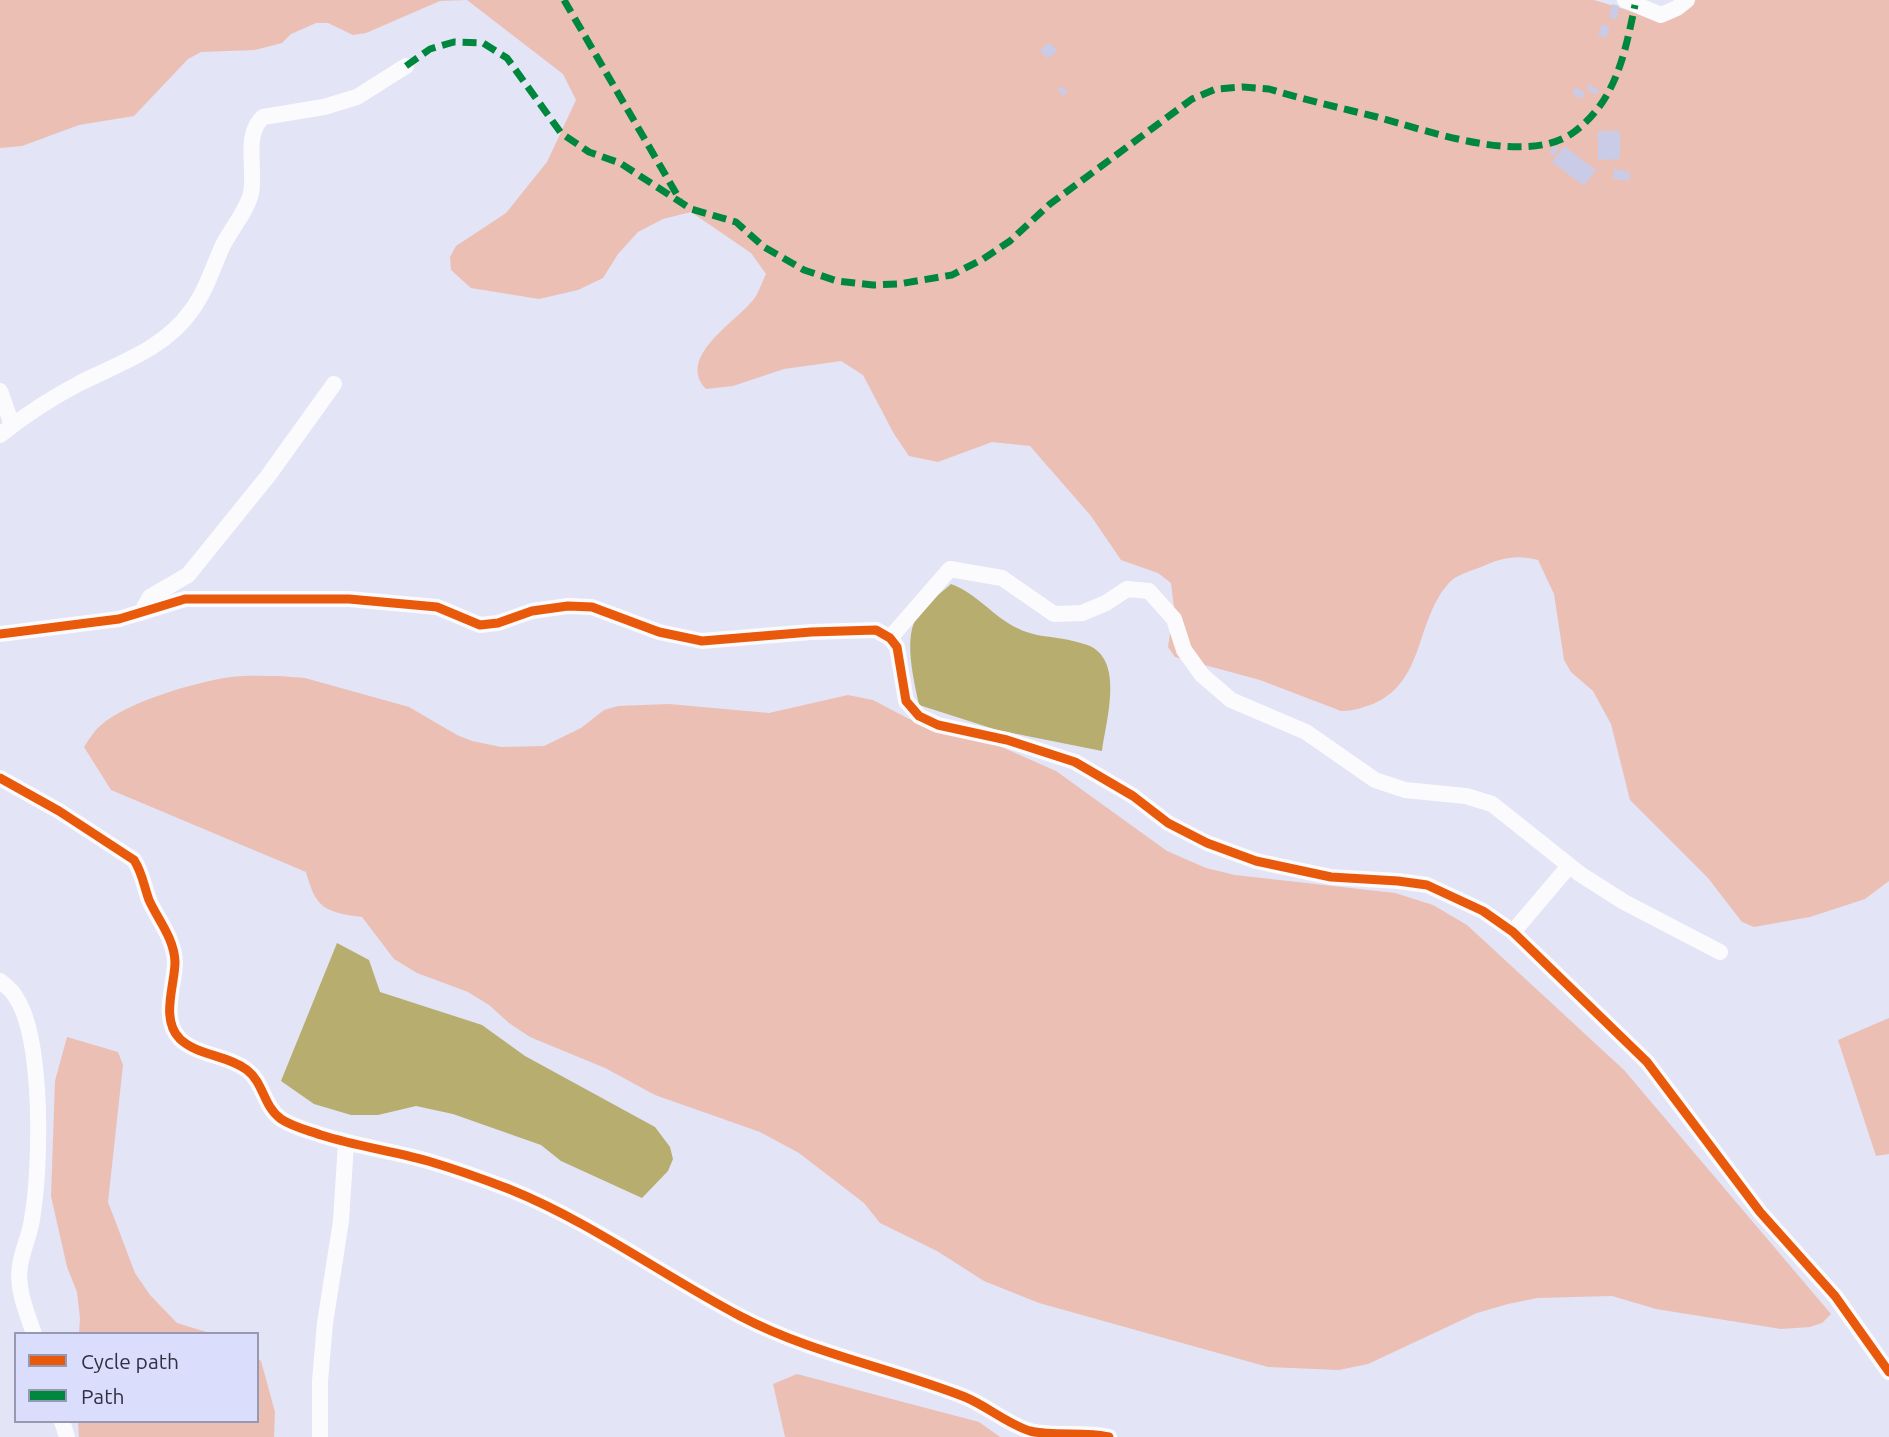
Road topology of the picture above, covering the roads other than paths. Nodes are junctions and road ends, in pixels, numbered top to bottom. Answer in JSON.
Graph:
{"nodes":[{"id":1,"x":1625,"y":0,"type":"edge"},
{"id":2,"x":1687,"y":0,"type":"edge"},
{"id":3,"x":406,"y":66,"type":"dead end"},
{"id":4,"x":334,"y":384,"type":"dead end"},
{"id":5,"x":0,"y":391,"type":"edge"},
{"id":6,"x":6,"y":430,"type":"edge"},
{"id":7,"x":141,"y":613,"type":"junction"},
{"id":8,"x":0,"y":634,"type":"edge"},
{"id":9,"x":890,"y":638,"type":"junction"},
{"id":10,"x":0,"y":778,"type":"edge"},
{"id":11,"x":1569,"y":866,"type":"junction"},
{"id":12,"x":1513,"y":932,"type":"junction"},
{"id":13,"x":1720,"y":952,"type":"dead end"},
{"id":14,"x":0,"y":981,"type":"edge"},
{"id":15,"x":346,"y":1143,"type":"junction"},
{"id":16,"x":33,"y":1332,"type":"edge"},
{"id":17,"x":1889,"y":1372,"type":"edge"},
{"id":18,"x":320,"y":1437,"type":"edge"},
{"id":19,"x":1110,"y":1437,"type":"edge"}],
"edges":[{"from":1,"to":2,"type":"street"},
{"from":3,"to":6,"type":"street"},
{"from":4,"to":7,"type":"street"},
{"from":5,"to":6,"type":"street"},
{"from":7,"to":8,"type":"street"},
{"from":7,"to":9,"type":"street"},
{"from":9,"to":11,"type":"street"},
{"from":9,"to":12,"type":"street"},
{"from":10,"to":15,"type":"street"},
{"from":11,"to":12,"type":"street"},
{"from":11,"to":13,"type":"street"},
{"from":12,"to":17,"type":"street"},
{"from":14,"to":16,"type":"street"},
{"from":15,"to":18,"type":"street"},
{"from":15,"to":19,"type":"street"}]}
